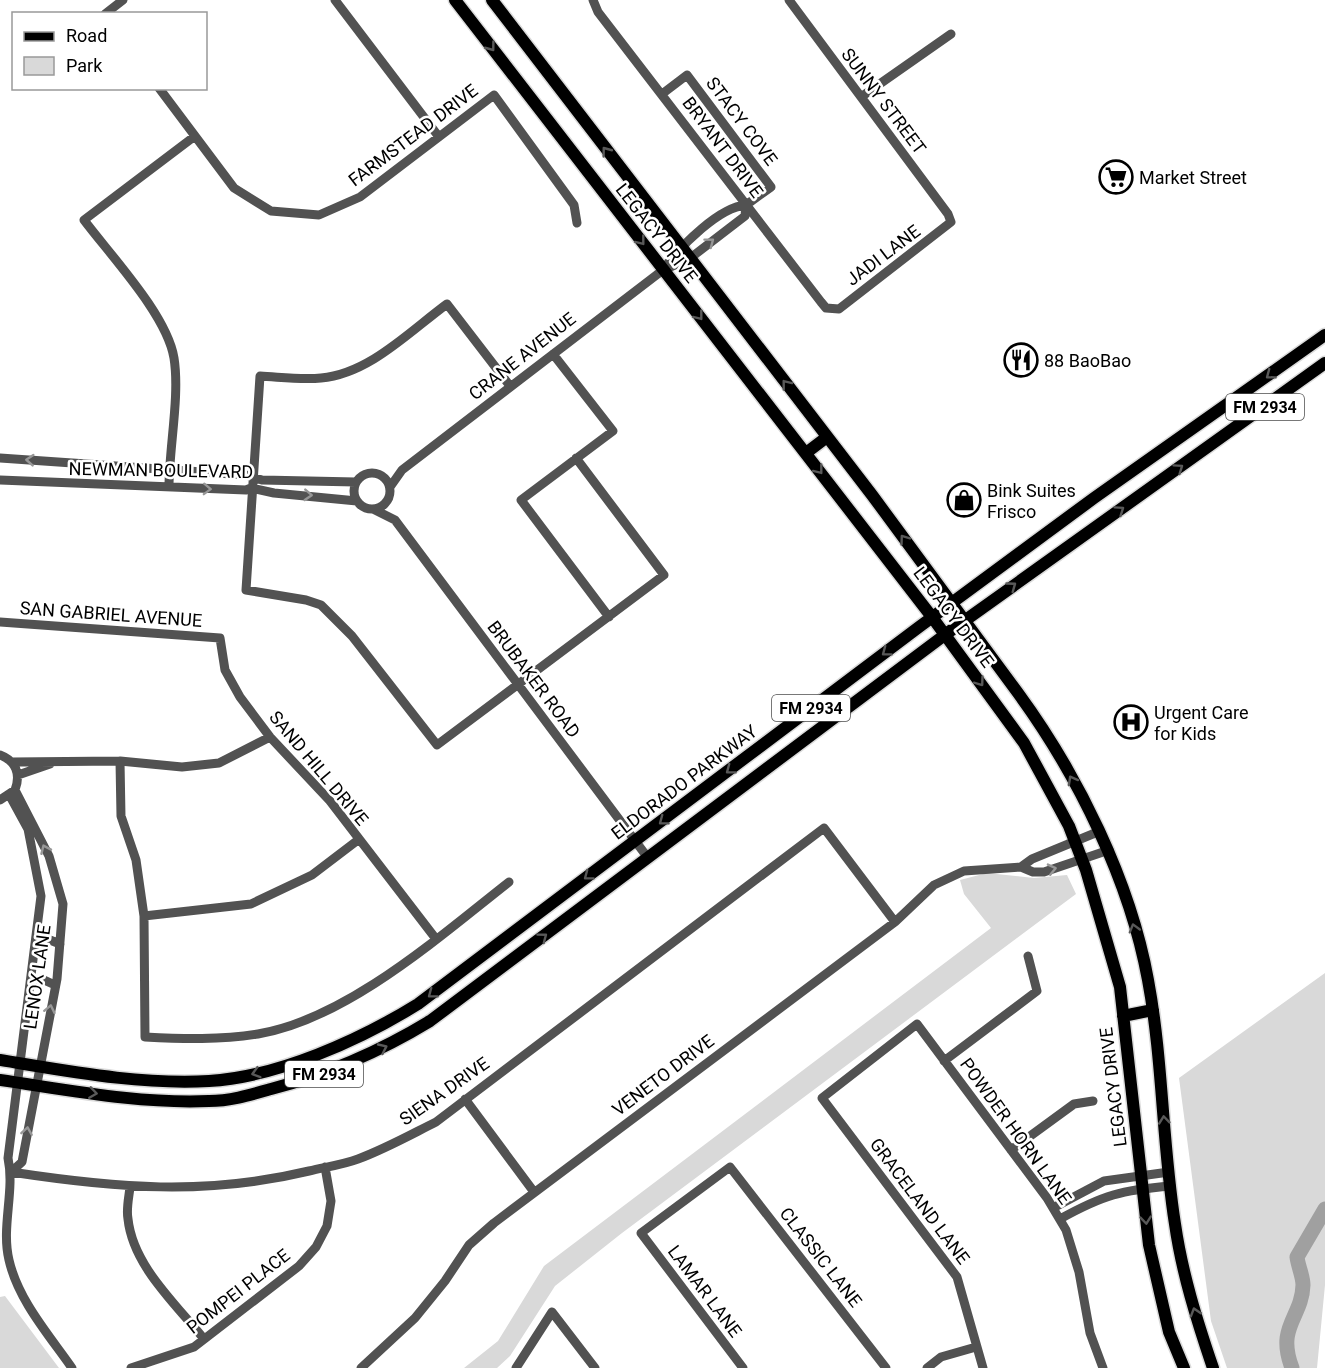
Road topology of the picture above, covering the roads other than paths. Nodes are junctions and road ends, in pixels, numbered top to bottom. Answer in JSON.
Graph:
{"nodes":[{"id":1,"x":123,"y":0,"type":"edge"},
{"id":2,"x":335,"y":0,"type":"edge"},
{"id":3,"x":456,"y":0,"type":"edge"},
{"id":4,"x":492,"y":0,"type":"edge"},
{"id":5,"x":593,"y":0,"type":"edge"},
{"id":6,"x":789,"y":0,"type":"edge"},
{"id":7,"x":108,"y":12,"type":"edge"},
{"id":8,"x":951,"y":34,"type":"dead end"},
{"id":9,"x":160,"y":90,"type":"edge"},
{"id":10,"x":662,"y":94,"type":"junction"},
{"id":11,"x":861,"y":97,"type":"junction"},
{"id":12,"x":195,"y":136,"type":"junction"},
{"id":13,"x":439,"y":137,"type":"junction"},
{"id":14,"x":746,"y":205,"type":"junction"},
{"id":15,"x":951,"y":222,"type":"joint"},
{"id":16,"x":577,"y":223,"type":"dead end"},
{"id":17,"x":680,"y":247,"type":"junction"},
{"id":18,"x":689,"y":259,"type":"junction"},
{"id":19,"x":663,"y":270,"type":"junction"},
{"id":20,"x":832,"y":310,"type":"joint"},
{"id":21,"x":1325,"y":335,"type":"edge"},
{"id":22,"x":1308,"y":348,"type":"junction"},
{"id":23,"x":552,"y":354,"type":"junction"},
{"id":24,"x":1293,"y":358,"type":"junction"},
{"id":25,"x":1322,"y":365,"type":"edge"},
{"id":26,"x":1306,"y":376,"type":"junction"},
{"id":27,"x":510,"y":386,"type":"junction"},
{"id":28,"x":827,"y":437,"type":"junction"},
{"id":29,"x":806,"y":453,"type":"junction"},
{"id":30,"x":0,"y":458,"type":"edge"},
{"id":31,"x":576,"y":458,"type":"junction"},
{"id":32,"x":169,"y":469,"type":"junction"},
{"id":33,"x":402,"y":470,"type":"junction"},
{"id":34,"x":380,"y":475,"type":"junction"},
{"id":35,"x":0,"y":480,"type":"edge"},
{"id":36,"x":356,"y":482,"type":"junction"},
{"id":37,"x":252,"y":483,"type":"junction"},
{"id":38,"x":169,"y":487,"type":"junction"},
{"id":39,"x":390,"y":487,"type":"junction"},
{"id":40,"x":357,"y":501,"type":"junction"},
{"id":41,"x":388,"y":501,"type":"junction"},
{"id":42,"x":373,"y":509,"type":"junction"},
{"id":43,"x":395,"y":520,"type":"junction"},
{"id":44,"x":952,"y":603,"type":"junction"},
{"id":45,"x":609,"y":616,"type":"junction"},
{"id":46,"x":933,"y":617,"type":"junction"},
{"id":47,"x":965,"y":621,"type":"junction"},
{"id":48,"x":0,"y":622,"type":"edge"},
{"id":49,"x":946,"y":634,"type":"junction"},
{"id":50,"x":220,"y":638,"type":"joint"},
{"id":51,"x":518,"y":685,"type":"junction"},
{"id":52,"x":270,"y":737,"type":"junction"},
{"id":53,"x":0,"y":755,"type":"edge"},
{"id":54,"x":120,"y":761,"type":"junction"},
{"id":55,"x":12,"y":762,"type":"junction"},
{"id":56,"x":55,"y":762,"type":"junction"},
{"id":57,"x":18,"y":775,"type":"junction"},
{"id":58,"x":13,"y":793,"type":"junction"},
{"id":59,"x":0,"y":800,"type":"edge"},
{"id":60,"x":1100,"y":831,"type":"junction"},
{"id":61,"x":358,"y":840,"type":"junction"},
{"id":62,"x":635,"y":841,"type":"junction"},
{"id":63,"x":1076,"y":842,"type":"junction"},
{"id":64,"x":1109,"y":850,"type":"junction"},
{"id":65,"x":648,"y":858,"type":"junction"},
{"id":66,"x":1083,"y":860,"type":"junction"},
{"id":67,"x":1021,"y":867,"type":"junction"},
{"id":68,"x":509,"y":882,"type":"dead end"},
{"id":69,"x":144,"y":916,"type":"junction"},
{"id":70,"x":895,"y":922,"type":"junction"},
{"id":71,"x":436,"y":939,"type":"junction"},
{"id":72,"x":36,"y":943,"type":"junction"},
{"id":73,"x":60,"y":944,"type":"junction"},
{"id":74,"x":1028,"y":956,"type":"dead end"},
{"id":75,"x":31,"y":982,"type":"junction"},
{"id":76,"x":55,"y":985,"type":"junction"},
{"id":77,"x":1153,"y":1010,"type":"junction"},
{"id":78,"x":1123,"y":1016,"type":"junction"},
{"id":79,"x":0,"y":1060,"type":"edge"},
{"id":80,"x":944,"y":1061,"type":"junction"},
{"id":81,"x":20,"y":1063,"type":"junction"},
{"id":82,"x":39,"y":1066,"type":"junction"},
{"id":83,"x":0,"y":1080,"type":"edge"},
{"id":84,"x":18,"y":1083,"type":"junction"},
{"id":85,"x":35,"y":1085,"type":"junction"},
{"id":86,"x":822,"y":1098,"type":"joint"},
{"id":87,"x":465,"y":1099,"type":"junction"},
{"id":88,"x":1093,"y":1101,"type":"dead end"},
{"id":89,"x":1011,"y":1149,"type":"junction"},
{"id":90,"x":325,"y":1167,"type":"junction"},
{"id":91,"x":730,"y":1167,"type":"joint"},
{"id":92,"x":11,"y":1172,"type":"junction"},
{"id":93,"x":1169,"y":1172,"type":"junction"},
{"id":94,"x":1142,"y":1175,"type":"junction"},
{"id":95,"x":1171,"y":1186,"type":"junction"},
{"id":96,"x":130,"y":1187,"type":"junction"},
{"id":97,"x":1143,"y":1188,"type":"junction"},
{"id":98,"x":534,"y":1192,"type":"junction"},
{"id":99,"x":1053,"y":1208,"type":"junction"},
{"id":100,"x":1060,"y":1219,"type":"junction"},
{"id":101,"x":204,"y":1339,"type":"junction"},
{"id":102,"x":976,"y":1347,"type":"junction"},
{"id":103,"x":72,"y":1368,"type":"edge"},
{"id":104,"x":131,"y":1368,"type":"edge"},
{"id":105,"x":361,"y":1368,"type":"edge"},
{"id":106,"x":516,"y":1368,"type":"edge"},
{"id":107,"x":596,"y":1368,"type":"edge"},
{"id":108,"x":743,"y":1368,"type":"edge"},
{"id":109,"x":886,"y":1368,"type":"edge"},
{"id":110,"x":927,"y":1368,"type":"edge"},
{"id":111,"x":983,"y":1368,"type":"edge"},
{"id":112,"x":1103,"y":1368,"type":"edge"},
{"id":113,"x":1184,"y":1368,"type":"edge"},
{"id":114,"x":1213,"y":1368,"type":"edge"}],
"edges":[{"from":1,"to":7,"type":"street"},
{"from":2,"to":13,"type":"street"},
{"from":3,"to":19,"type":"main road","name":"LEGACY DRIVE","one_way":true},
{"from":17,"to":4,"type":"main road","name":"LEGACY DRIVE","one_way":true},
{"from":5,"to":10,"type":"street","name":"BRYANT DRIVE"},
{"from":6,"to":11,"type":"street","name":"SUNNY STREET"},
{"from":8,"to":11,"type":"street"},
{"from":9,"to":12,"type":"street","name":"FARMSTEAD DRIVE"},
{"from":10,"to":14,"type":"street","name":"BRYANT DRIVE"},
{"from":10,"to":14,"type":"street","name":"STACY COVE"},
{"from":11,"to":15,"type":"street","name":"SUNNY STREET"},
{"from":12,"to":13,"type":"street","name":"FARMSTEAD DRIVE"},
{"from":12,"to":32,"type":"street"},
{"from":13,"to":16,"type":"street","name":"FARMSTEAD DRIVE"},
{"from":14,"to":17,"type":"street","name":"CRANE AVENUE"},
{"from":18,"to":14,"type":"street","name":"CRANE AVENUE","one_way":true},
{"from":14,"to":20,"type":"street","name":"BRYANT DRIVE"},
{"from":15,"to":20,"type":"street","name":"JADI LANE"},
{"from":17,"to":18,"type":"main road","name":"LEGACY DRIVE"},
{"from":17,"to":19,"type":"street","name":"CRANE AVENUE"},
{"from":18,"to":19,"type":"street","name":"CRANE AVENUE"},
{"from":28,"to":18,"type":"main road","name":"LEGACY DRIVE","one_way":true},
{"from":19,"to":23,"type":"street","name":"CRANE AVENUE"},
{"from":19,"to":29,"type":"main road","name":"LEGACY DRIVE","one_way":true},
{"from":21,"to":22,"type":"main road","name":"ELDORADO PARKWAY","number":"FM 2934"},
{"from":22,"to":24,"type":"main road","name":"ELDORADO PARKWAY","number":"FM 2934"},
{"from":22,"to":25,"type":"main road"},
{"from":23,"to":27,"type":"street","name":"CRANE AVENUE"},
{"from":23,"to":31,"type":"street"},
{"from":24,"to":26,"type":"main road"},
{"from":24,"to":44,"type":"main road","name":"ELDORADO PARKWAY","number":"FM 2934","one_way":true},
{"from":25,"to":26,"type":"main road","number":"FM 2934"},
{"from":47,"to":26,"type":"main road","number":"FM 2934","one_way":true},
{"from":27,"to":33,"type":"street","name":"CRANE AVENUE"},
{"from":27,"to":37,"type":"street"},
{"from":28,"to":29,"type":"main road"},
{"from":44,"to":28,"type":"main road","name":"LEGACY DRIVE","one_way":true},
{"from":29,"to":46,"type":"main road","name":"LEGACY DRIVE","one_way":true},
{"from":32,"to":30,"type":"street","name":"NEWMAN BOULEVARD","one_way":true},
{"from":31,"to":45,"type":"street"},
{"from":31,"to":45,"type":"street"},
{"from":32,"to":37,"type":"street","name":"NEWMAN BOULEVARD"},
{"from":32,"to":38,"type":"street"},
{"from":33,"to":34,"type":"street","name":"CRANE AVENUE"},
{"from":33,"to":39,"type":"street","name":"CRANE AVENUE"},
{"from":34,"to":36,"type":"street"},
{"from":34,"to":39,"type":"street"},
{"from":35,"to":38,"type":"street","name":"NEWMAN BOULEVARD"},
{"from":36,"to":37,"type":"street","name":"NEWMAN BOULEVARD"},
{"from":36,"to":40,"type":"street"},
{"from":38,"to":37,"type":"street","name":"NEWMAN BOULEVARD","one_way":true},
{"from":37,"to":40,"type":"street","name":"NEWMAN BOULEVARD","one_way":true},
{"from":37,"to":51,"type":"street"},
{"from":39,"to":41,"type":"street"},
{"from":40,"to":42,"type":"street"},
{"from":41,"to":42,"type":"street"},
{"from":41,"to":43,"type":"street","name":"BRUBAKER ROAD"},
{"from":42,"to":43,"type":"street","name":"BRUBAKER ROAD"},
{"from":43,"to":51,"type":"street","name":"BRUBAKER ROAD"},
{"from":44,"to":46,"type":"main road","name":"ELDORADO PARKWAY","number":"FM 2934"},
{"from":44,"to":47,"type":"main road","name":"LEGACY DRIVE"},
{"from":45,"to":51,"type":"street"},
{"from":46,"to":49,"type":"main road","name":"LEGACY DRIVE"},
{"from":46,"to":62,"type":"main road","name":"ELDORADO PARKWAY","number":"FM 2934","one_way":true},
{"from":47,"to":49,"type":"main road","number":"FM 2934"},
{"from":60,"to":47,"type":"main road","name":"LEGACY DRIVE","one_way":true},
{"from":48,"to":50,"type":"street","name":"SAN GABRIEL AVENUE"},
{"from":49,"to":63,"type":"main road","name":"LEGACY DRIVE","one_way":true},
{"from":49,"to":65,"type":"main road","number":"FM 2934"},
{"from":50,"to":52,"type":"street","name":"SAND HILL DRIVE"},
{"from":51,"to":62,"type":"street","name":"BRUBAKER ROAD"},
{"from":52,"to":54,"type":"street"},
{"from":52,"to":61,"type":"street","name":"SAND HILL DRIVE"},
{"from":53,"to":55,"type":"street"},
{"from":54,"to":56,"type":"street"},
{"from":54,"to":69,"type":"street"},
{"from":55,"to":56,"type":"street"},
{"from":55,"to":57,"type":"street"},
{"from":56,"to":57,"type":"street"},
{"from":57,"to":58,"type":"street"},
{"from":58,"to":59,"type":"street"},
{"from":58,"to":72,"type":"street","name":"LENOX LANE"},
{"from":73,"to":58,"type":"street","name":"LENOX LANE","one_way":true},
{"from":60,"to":63,"type":"street","name":"VENETO DRIVE"},
{"from":60,"to":64,"type":"main road","name":"LEGACY DRIVE"},
{"from":61,"to":69,"type":"street"},
{"from":61,"to":71,"type":"street","name":"SAND HILL DRIVE"},
{"from":62,"to":65,"type":"street","name":"BRUBAKER ROAD"},
{"from":62,"to":82,"type":"main road","name":"ELDORADO PARKWAY","number":"FM 2934","one_way":true},
{"from":63,"to":66,"type":"main road","name":"LEGACY DRIVE"},
{"from":63,"to":67,"type":"street","name":"VENETO DRIVE"},
{"from":64,"to":66,"type":"street","name":"VENETO DRIVE"},
{"from":77,"to":64,"type":"main road","name":"LEGACY DRIVE","one_way":true},
{"from":85,"to":65,"type":"main road","number":"FM 2934","one_way":true},
{"from":67,"to":66,"type":"street","name":"VENETO DRIVE","one_way":true},
{"from":66,"to":78,"type":"main road","name":"LEGACY DRIVE"},
{"from":67,"to":70,"type":"street","name":"VENETO DRIVE"},
{"from":68,"to":71,"type":"street"},
{"from":69,"to":71,"type":"street"},
{"from":70,"to":87,"type":"street","name":"SIENA DRIVE"},
{"from":70,"to":98,"type":"street","name":"VENETO DRIVE"},
{"from":72,"to":73,"type":"street"},
{"from":72,"to":75,"type":"street","name":"LENOX LANE"},
{"from":73,"to":76,"type":"street","name":"LENOX LANE"},
{"from":74,"to":80,"type":"street"},
{"from":75,"to":76,"type":"street"},
{"from":75,"to":81,"type":"street","name":"LENOX LANE"},
{"from":82,"to":76,"type":"street","name":"LENOX LANE","one_way":true},
{"from":77,"to":78,"type":"main road"},
{"from":93,"to":77,"type":"main road","name":"LEGACY DRIVE","one_way":true},
{"from":78,"to":94,"type":"main road","name":"LEGACY DRIVE"},
{"from":79,"to":81,"type":"main road","name":"ELDORADO PARKWAY","number":"FM 2934"},
{"from":80,"to":86,"type":"street","name":"POWDER HORN LANE"},
{"from":80,"to":89,"type":"street","name":"POWDER HORN LANE"},
{"from":81,"to":82,"type":"main road","name":"ELDORADO PARKWAY","number":"FM 2934"},
{"from":81,"to":84,"type":"street","name":"LENOX LANE"},
{"from":82,"to":85,"type":"street","name":"LENOX LANE"},
{"from":83,"to":84,"type":"main road","number":"FM 2934"},
{"from":84,"to":85,"type":"main road","number":"FM 2934"},
{"from":84,"to":92,"type":"street","name":"LENOX LANE"},
{"from":92,"to":85,"type":"street","name":"LENOX LANE","one_way":true},
{"from":86,"to":102,"type":"street","name":"GRACELAND LANE"},
{"from":87,"to":90,"type":"street","name":"SIENA DRIVE"},
{"from":87,"to":98,"type":"street"},
{"from":88,"to":89,"type":"street"},
{"from":89,"to":99,"type":"street","name":"POWDER HORN LANE"},
{"from":90,"to":96,"type":"street","name":"SIENA DRIVE"},
{"from":90,"to":101,"type":"street","name":"POMPEI PLACE"},
{"from":91,"to":108,"type":"street","name":"LAMAR LANE"},
{"from":91,"to":109,"type":"street","name":"CLASSIC LANE"},
{"from":92,"to":96,"type":"street","name":"SIENA DRIVE"},
{"from":92,"to":103,"type":"street","name":"LENOX LANE"},
{"from":93,"to":94,"type":"street"},
{"from":93,"to":95,"type":"main road","name":"LEGACY DRIVE"},
{"from":94,"to":97,"type":"main road","name":"LEGACY DRIVE"},
{"from":94,"to":99,"type":"street"},
{"from":95,"to":97,"type":"street"},
{"from":114,"to":95,"type":"main road","name":"LEGACY DRIVE","one_way":true},
{"from":96,"to":101,"type":"street"},
{"from":97,"to":100,"type":"street"},
{"from":97,"to":113,"type":"main road","name":"LEGACY DRIVE","one_way":true},
{"from":98,"to":105,"type":"street","name":"VENETO DRIVE"},
{"from":99,"to":100,"type":"street","name":"POWDER HORN LANE"},
{"from":100,"to":112,"type":"street","name":"POWDER HORN LANE"},
{"from":101,"to":104,"type":"street","name":"POMPEI PLACE"},
{"from":102,"to":110,"type":"street"},
{"from":102,"to":111,"type":"street","name":"GRACELAND LANE"},
{"from":106,"to":107,"type":"street"}]}
